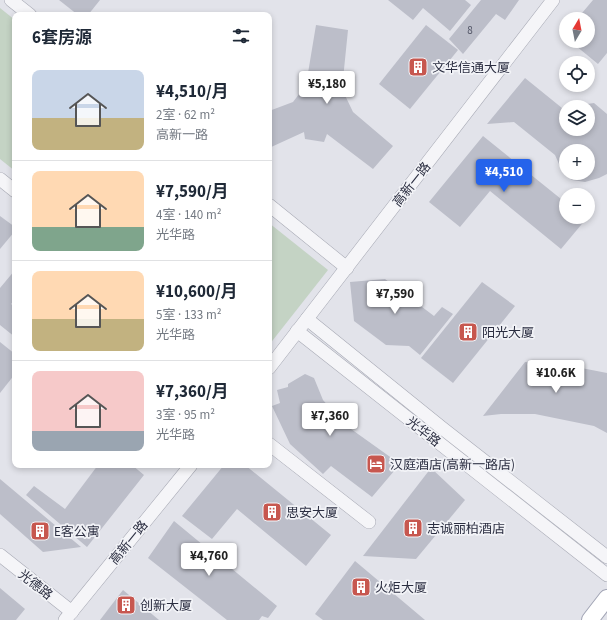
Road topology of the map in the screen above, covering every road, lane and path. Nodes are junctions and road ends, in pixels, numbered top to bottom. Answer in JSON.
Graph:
{"nodes":[{"id":1,"x":11,"y":0,"type":"edge"},
{"id":2,"x":553,"y":0,"type":"edge"},
{"id":3,"x":26,"y":12,"type":"edge"},
{"id":4,"x":0,"y":179,"type":"edge"},
{"id":5,"x":12,"y":189,"type":"edge"},
{"id":6,"x":272,"y":208,"type":"edge"},
{"id":7,"x":347,"y":268,"type":"junction"},
{"id":8,"x":307,"y":320,"type":"junction"},
{"id":9,"x":297,"y":331,"type":"junction"},
{"id":10,"x":272,"y":364,"type":"edge"},
{"id":11,"x":272,"y":446,"type":"edge"},
{"id":12,"x":189,"y":468,"type":"edge"},
{"id":13,"x":369,"y":522,"type":"dead end"},
{"id":14,"x":0,"y":556,"type":"edge"},
{"id":15,"x":607,"y":556,"type":"edge"},
{"id":16,"x":607,"y":575,"type":"edge"},
{"id":17,"x":607,"y":598,"type":"edge"},
{"id":18,"x":68,"y":616,"type":"edge"},
{"id":19,"x":590,"y":620,"type":"edge"}],
"edges":[{"from":1,"to":3,"type":"street"},
{"from":2,"to":7,"type":"street","name":"高新一路"},
{"from":4,"to":5,"type":"street"},
{"from":6,"to":7,"type":"street"},
{"from":7,"to":8,"type":"street","name":"高新一路"},
{"from":8,"to":9,"type":"street","name":"高新一路"},
{"from":8,"to":15,"type":"street","name":"光华路"},
{"from":9,"to":10,"type":"street","name":"高新一路"},
{"from":9,"to":16,"type":"street","name":"光华路"},
{"from":11,"to":13,"type":"street"},
{"from":12,"to":18,"type":"street","name":"高新一路"},
{"from":14,"to":18,"type":"street","name":"光德路"},
{"from":17,"to":19,"type":"main road"}]}
